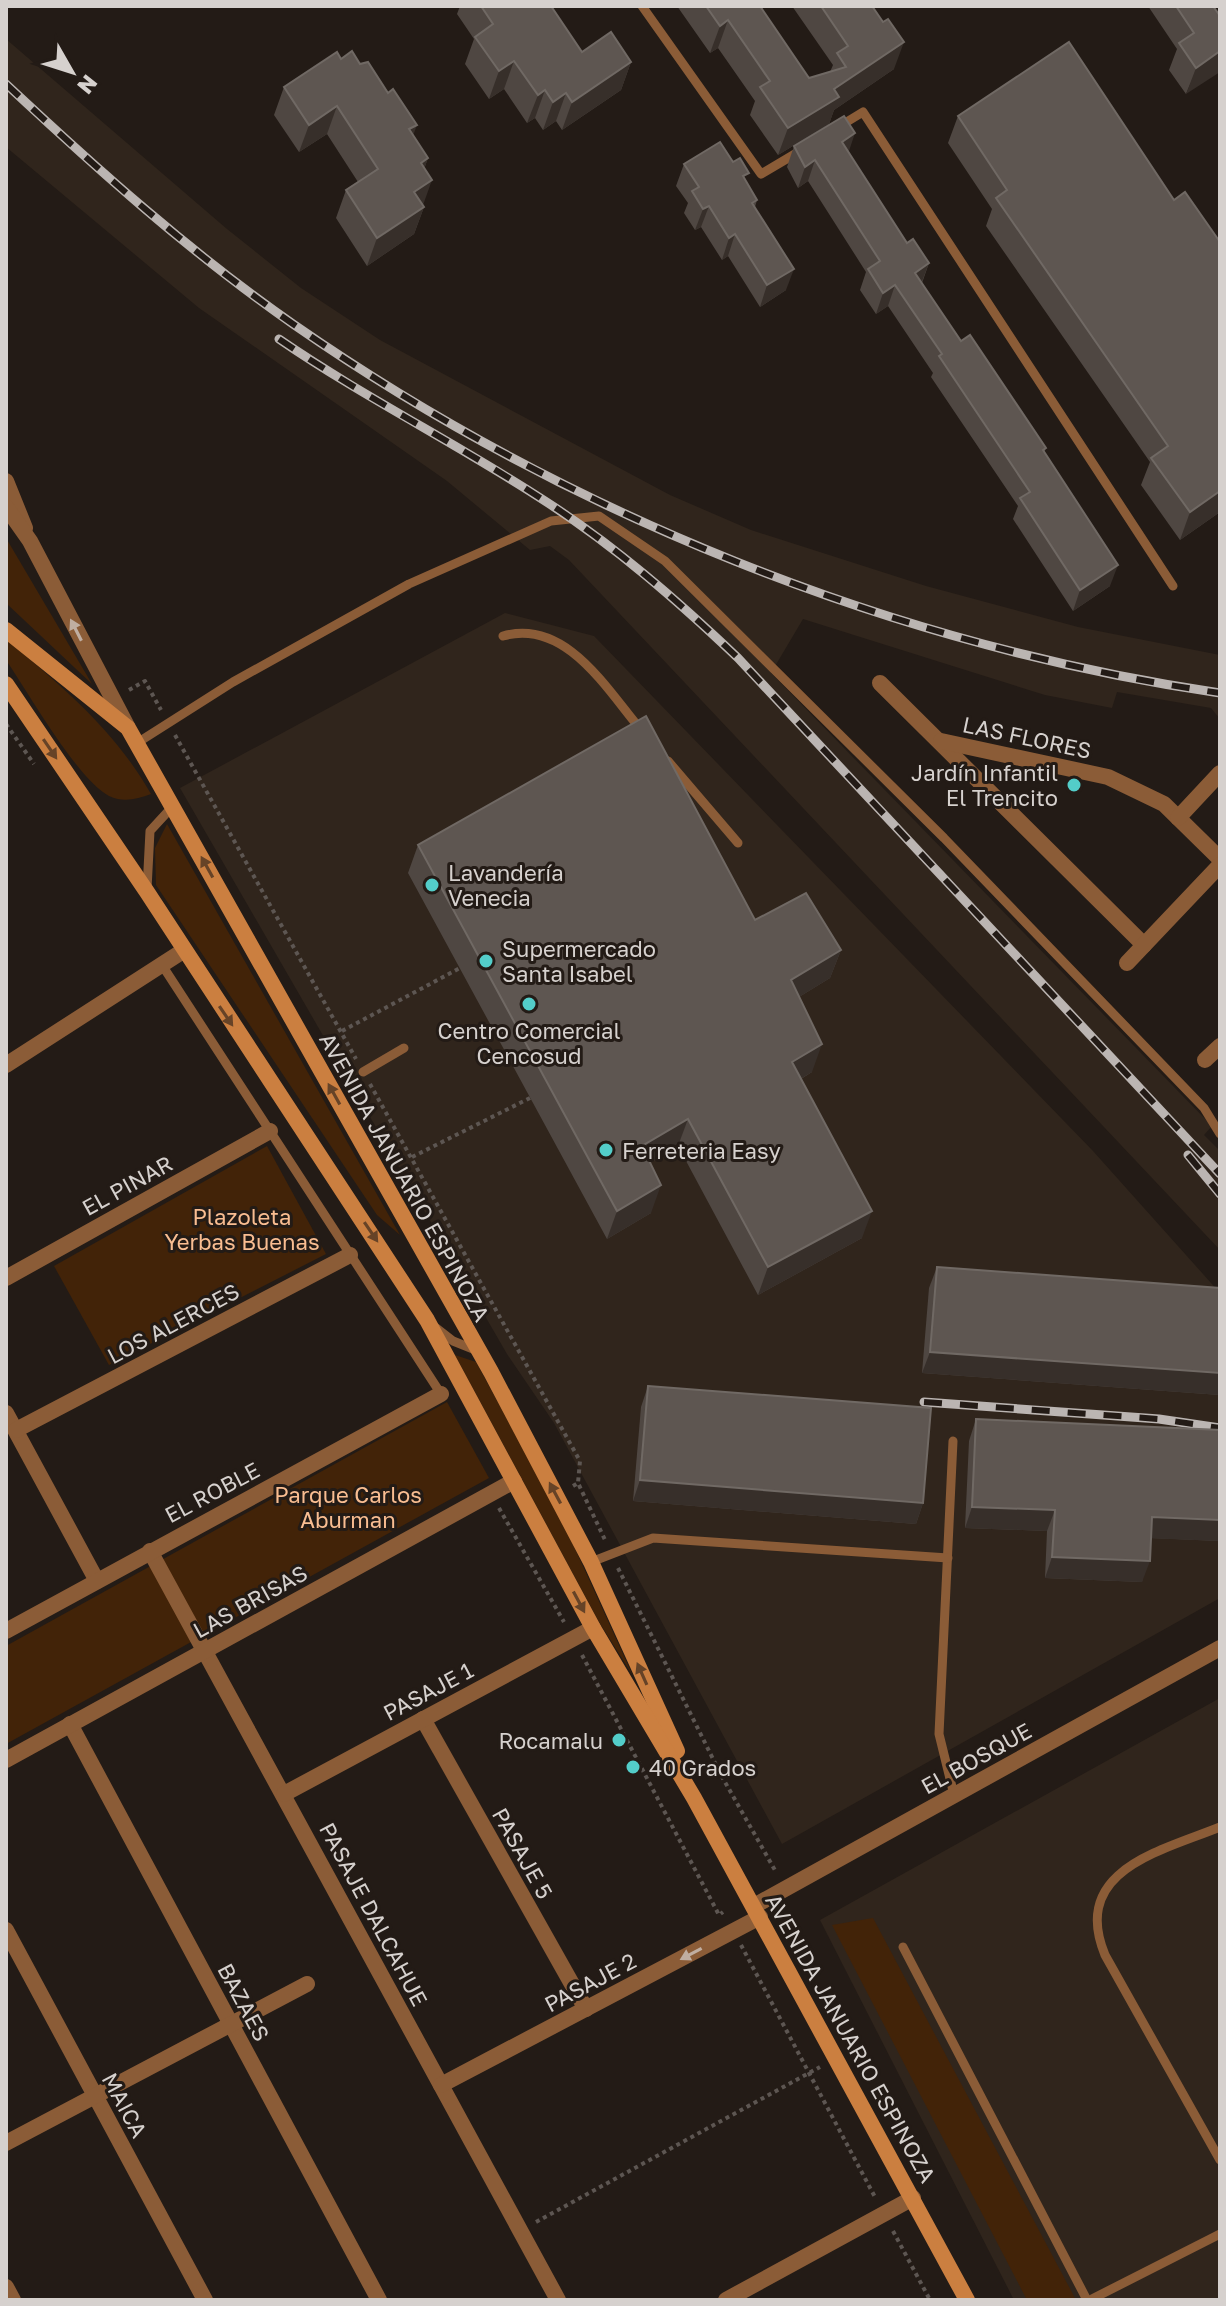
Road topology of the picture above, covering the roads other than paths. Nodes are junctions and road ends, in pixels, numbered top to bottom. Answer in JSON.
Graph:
{"nodes":[{"id":1,"x":642,"y":6,"type":"edge"},
{"id":2,"x":824,"y":136,"type":"edge"},
{"id":3,"x":812,"y":143,"type":"edge"},
{"id":4,"x":6,"y":481,"type":"edge"},
{"id":5,"x":6,"y":507,"type":"edge"},
{"id":6,"x":30,"y":541,"type":"junction"},
{"id":7,"x":1173,"y":586,"type":"dead end"},
{"id":8,"x":6,"y":630,"type":"edge"},
{"id":9,"x":503,"y":636,"type":"dead end"},
{"id":10,"x":880,"y":683,"type":"dead end"},
{"id":11,"x":6,"y":684,"type":"edge"},
{"id":12,"x":128,"y":728,"type":"junction"},
{"id":13,"x":649,"y":738,"type":"edge"},
{"id":14,"x":939,"y":741,"type":"junction"},
{"id":15,"x":137,"y":743,"type":"junction"},
{"id":16,"x":658,"y":750,"type":"edge"},
{"id":17,"x":1219,"y":775,"type":"edge"},
{"id":18,"x":173,"y":806,"type":"junction"},
{"id":19,"x":1178,"y":818,"type":"junction"},
{"id":20,"x":738,"y":843,"type":"dead end"},
{"id":21,"x":1220,"y":859,"type":"edge"},
{"id":22,"x":1220,"y":865,"type":"edge"},
{"id":23,"x":147,"y":892,"type":"junction"},
{"id":24,"x":1144,"y":945,"type":"junction"},
{"id":25,"x":183,"y":951,"type":"junction"},
{"id":26,"x":1127,"y":963,"type":"dead end"},
{"id":27,"x":162,"y":965,"type":"junction"},
{"id":28,"x":1220,"y":1046,"type":"edge"},
{"id":29,"x":404,"y":1048,"type":"dead end"},
{"id":30,"x":1205,"y":1060,"type":"dead end"},
{"id":31,"x":6,"y":1065,"type":"edge"},
{"id":32,"x":363,"y":1072,"type":"dead end"},
{"id":33,"x":270,"y":1131,"type":"junction"},
{"id":34,"x":1220,"y":1134,"type":"edge"},
{"id":35,"x":350,"y":1255,"type":"junction"},
{"id":36,"x":6,"y":1278,"type":"edge"},
{"id":37,"x":427,"y":1320,"type":"junction"},
{"id":38,"x":478,"y":1352,"type":"junction"},
{"id":39,"x":441,"y":1394,"type":"joint"},
{"id":40,"x":6,"y":1413,"type":"edge"},
{"id":41,"x":16,"y":1430,"type":"junction"},
{"id":42,"x":953,"y":1441,"type":"dead end"},
{"id":43,"x":514,"y":1481,"type":"junction"},
{"id":44,"x":150,"y":1551,"type":"junction"},
{"id":45,"x":948,"y":1558,"type":"junction"},
{"id":46,"x":591,"y":1562,"type":"junction"},
{"id":47,"x":97,"y":1581,"type":"junction"},
{"id":48,"x":593,"y":1628,"type":"junction"},
{"id":49,"x":6,"y":1631,"type":"edge"},
{"id":50,"x":1220,"y":1648,"type":"edge"},
{"id":51,"x":206,"y":1650,"type":"junction"},
{"id":52,"x":423,"y":1719,"type":"junction"},
{"id":53,"x":70,"y":1724,"type":"junction"},
{"id":54,"x":6,"y":1760,"type":"edge"},
{"id":55,"x":284,"y":1794,"type":"junction"},
{"id":56,"x":954,"y":1795,"type":"junction"},
{"id":57,"x":694,"y":1798,"type":"junction"},
{"id":58,"x":1220,"y":1827,"type":"edge"},
{"id":59,"x":754,"y":1907,"type":"junction"},
{"id":60,"x":6,"y":1930,"type":"edge"},
{"id":61,"x":903,"y":1947,"type":"dead end"},
{"id":62,"x":307,"y":1984,"type":"dead end"},
{"id":63,"x":586,"y":2009,"type":"junction"},
{"id":64,"x":232,"y":2025,"type":"junction"},
{"id":65,"x":441,"y":2085,"type":"junction"},
{"id":66,"x":95,"y":2096,"type":"junction"},
{"id":67,"x":6,"y":2143,"type":"edge"},
{"id":68,"x":1220,"y":2160,"type":"edge"},
{"id":69,"x":913,"y":2198,"type":"junction"},
{"id":70,"x":1220,"y":2234,"type":"edge"},
{"id":71,"x":6,"y":2287,"type":"edge"},
{"id":72,"x":13,"y":2300,"type":"edge"},
{"id":73,"x":205,"y":2300,"type":"edge"},
{"id":74,"x":379,"y":2300,"type":"edge"},
{"id":75,"x":558,"y":2300,"type":"edge"},
{"id":76,"x":726,"y":2300,"type":"edge"},
{"id":77,"x":967,"y":2300,"type":"edge"},
{"id":78,"x":1088,"y":2300,"type":"edge"}],
"edges":[{"from":1,"to":3,"type":"lane"},
{"from":2,"to":7,"type":"lane"},
{"from":4,"to":6,"type":"street"},
{"from":5,"to":6,"type":"street"},
{"from":12,"to":6,"type":"street","one_way":true},
{"from":8,"to":12,"type":"main road","name":"AVENIDA JANUARIO ESPINOZA"},
{"from":9,"to":13,"type":"lane"},
{"from":10,"to":14,"type":"street"},
{"from":11,"to":23,"type":"main road","name":"AVENIDA JANUARIO ESPINOZA","one_way":true},
{"from":12,"to":15,"type":"main road","name":"AVENIDA JANUARIO ESPINOZA"},
{"from":14,"to":19,"type":"street","name":"LAS FLORES"},
{"from":14,"to":24,"type":"street"},
{"from":15,"to":18,"type":"main road","name":"AVENIDA JANUARIO ESPINOZA"},
{"from":15,"to":34,"type":"lane"},
{"from":16,"to":20,"type":"lane"},
{"from":17,"to":19,"type":"street"},
{"from":18,"to":23,"type":"lane"},
{"from":38,"to":18,"type":"main road","name":"AVENIDA JANUARIO ESPINOZA","one_way":true},
{"from":19,"to":21,"type":"street","name":"LAS FLORES"},
{"from":22,"to":24,"type":"street"},
{"from":23,"to":25,"type":"main road","name":"AVENIDA JANUARIO ESPINOZA"},
{"from":24,"to":26,"type":"street"},
{"from":25,"to":27,"type":"street"},
{"from":25,"to":37,"type":"main road","name":"AVENIDA JANUARIO ESPINOZA","one_way":true},
{"from":27,"to":31,"type":"street"},
{"from":27,"to":33,"type":"lane"},
{"from":28,"to":30,"type":"street"},
{"from":29,"to":32,"type":"lane"},
{"from":33,"to":35,"type":"lane"},
{"from":33,"to":36,"type":"street","name":"EL PINAR"},
{"from":35,"to":39,"type":"lane"},
{"from":35,"to":41,"type":"street","name":"LOS ALERCES"},
{"from":37,"to":38,"type":"lane"},
{"from":37,"to":43,"type":"main road","name":"AVENIDA JANUARIO ESPINOZA"},
{"from":46,"to":38,"type":"main road","name":"AVENIDA JANUARIO ESPINOZA","one_way":true},
{"from":39,"to":44,"type":"street","name":"EL ROBLE"},
{"from":40,"to":41,"type":"street"},
{"from":41,"to":47,"type":"street"},
{"from":42,"to":45,"type":"lane"},
{"from":43,"to":48,"type":"main road","name":"AVENIDA JANUARIO ESPINOZA","one_way":true},
{"from":43,"to":51,"type":"street","name":"LAS BRISAS"},
{"from":44,"to":47,"type":"street","name":"EL ROBLE"},
{"from":44,"to":51,"type":"street","name":"PASAJE DALCAHUE"},
{"from":45,"to":46,"type":"lane"},
{"from":45,"to":56,"type":"lane"},
{"from":57,"to":46,"type":"main road","name":"AVENIDA JANUARIO ESPINOZA","one_way":true},
{"from":47,"to":49,"type":"street","name":"EL ROBLE"},
{"from":48,"to":52,"type":"street","name":"PASAJE 1"},
{"from":48,"to":57,"type":"main road","name":"AVENIDA JANUARIO ESPINOZA"},
{"from":50,"to":56,"type":"street","name":"EL BOSQUE"},
{"from":51,"to":53,"type":"street","name":"LAS BRISAS"},
{"from":51,"to":55,"type":"street","name":"PASAJE DALCAHUE"},
{"from":52,"to":55,"type":"street","name":"PASAJE 1"},
{"from":52,"to":63,"type":"street","name":"PASAJE 5"},
{"from":53,"to":54,"type":"street","name":"LAS BRISAS"},
{"from":53,"to":64,"type":"street","name":"BAZAES"},
{"from":55,"to":65,"type":"street","name":"PASAJE DALCAHUE"},
{"from":56,"to":59,"type":"street","name":"EL BOSQUE"},
{"from":57,"to":59,"type":"main road","name":"AVENIDA JANUARIO ESPINOZA"},
{"from":58,"to":68,"type":"lane"},
{"from":59,"to":63,"type":"street","name":"PASAJE 2","one_way":true},
{"from":59,"to":69,"type":"main road","name":"AVENIDA JANUARIO ESPINOZA"},
{"from":60,"to":66,"type":"street","name":"MAICA"},
{"from":61,"to":78,"type":"lane"},
{"from":62,"to":64,"type":"street"},
{"from":63,"to":65,"type":"street","name":"PASAJE 2"},
{"from":64,"to":66,"type":"street"},
{"from":64,"to":74,"type":"street","name":"BAZAES"},
{"from":65,"to":75,"type":"street","name":"PASAJE DALCAHUE"},
{"from":66,"to":67,"type":"street"},
{"from":66,"to":73,"type":"street","name":"MAICA"},
{"from":69,"to":76,"type":"street"},
{"from":69,"to":77,"type":"main road","name":"AVENIDA JANUARIO ESPINOZA"},
{"from":70,"to":78,"type":"lane"},
{"from":71,"to":72,"type":"street"}]}
